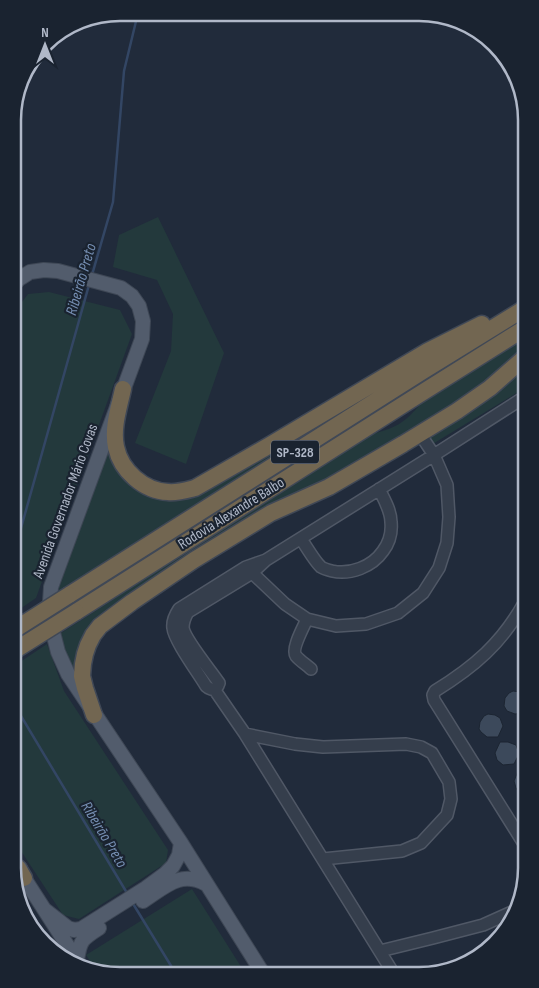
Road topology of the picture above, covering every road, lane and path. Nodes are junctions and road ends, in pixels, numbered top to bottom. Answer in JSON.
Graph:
{"nodes":[{"id":1,"x":21,"y":278,"type":"edge"},
{"id":2,"x":518,"y":306,"type":"edge"},
{"id":3,"x":518,"y":312,"type":"edge"},
{"id":4,"x":518,"y":333,"type":"edge"},
{"id":5,"x":518,"y":363,"type":"edge"},
{"id":6,"x":123,"y":389,"type":"junction"},
{"id":7,"x":518,"y":401,"type":"edge"},
{"id":8,"x":420,"y":434,"type":"junction"},
{"id":9,"x":434,"y":455,"type":"junction"},
{"id":10,"x":379,"y":489,"type":"junction"},
{"id":11,"x":301,"y":538,"type":"junction"},
{"id":12,"x":249,"y":570,"type":"junction"},
{"id":13,"x":518,"y":613,"type":"edge"},
{"id":14,"x":307,"y":619,"type":"junction"},
{"id":15,"x":21,"y":625,"type":"edge"},
{"id":16,"x":21,"y":646,"type":"edge"},
{"id":17,"x":311,"y":669,"type":"dead end"},
{"id":18,"x":94,"y":715,"type":"junction"},
{"id":19,"x":245,"y":734,"type":"junction"},
{"id":20,"x":518,"y":824,"type":"edge"},
{"id":21,"x":181,"y":843,"type":"junction"},
{"id":22,"x":323,"y":860,"type":"junction"},
{"id":23,"x":21,"y":872,"type":"edge"},
{"id":24,"x":206,"y":884,"type":"junction"},
{"id":25,"x":149,"y":892,"type":"junction"},
{"id":26,"x":45,"y":910,"type":"junction"},
{"id":27,"x":115,"y":913,"type":"junction"},
{"id":28,"x":505,"y":915,"type":"edge"},
{"id":29,"x":380,"y":951,"type":"junction"},
{"id":30,"x":73,"y":954,"type":"edge"},
{"id":31,"x":78,"y":957,"type":"edge"},
{"id":32,"x":259,"y":967,"type":"edge"},
{"id":33,"x":390,"y":967,"type":"edge"}],
"edges":[{"from":1,"to":6,"type":"main road","name":"Avenida Governador Mário Covas"},
{"from":2,"to":6,"type":"highway"},
{"from":3,"to":15,"type":"highway","name":"Rodovia Alexandre Balbo","number":"SP-328","bridge":true},
{"from":4,"to":16,"type":"highway","name":"Rodovia Alexandre Balbo","number":"SP-328","bridge":true},
{"from":5,"to":8,"type":"highway"},
{"from":6,"to":18,"type":"main road","name":"Avenida Governador Mário Covas"},
{"from":7,"to":9,"type":"street"},
{"from":8,"to":9,"type":"street"},
{"from":8,"to":18,"type":"highway"},
{"from":9,"to":10,"type":"street"},
{"from":9,"to":14,"type":"street"},
{"from":10,"to":11,"type":"street"},
{"from":10,"to":11,"type":"street"},
{"from":11,"to":12,"type":"street"},
{"from":12,"to":14,"type":"street"},
{"from":12,"to":19,"type":"street"},
{"from":13,"to":20,"type":"street"},
{"from":14,"to":17,"type":"street"},
{"from":18,"to":21,"type":"main road","name":"Avenida Governador Mário Covas"},
{"from":19,"to":22,"type":"street"},
{"from":19,"to":22,"type":"street"},
{"from":21,"to":24,"type":"main road","name":"Avenida Governador Mário Covas"},
{"from":21,"to":25,"type":"main road"},
{"from":22,"to":29,"type":"street"},
{"from":23,"to":26,"type":"main road"},
{"from":24,"to":25,"type":"main road"},
{"from":24,"to":32,"type":"main road","name":"Avenida Governador Mário Covas"},
{"from":25,"to":27,"type":"main road"},
{"from":26,"to":27,"type":"main road"},
{"from":26,"to":30,"type":"main road"},
{"from":27,"to":31,"type":"main road"},
{"from":28,"to":29,"type":"street"},
{"from":29,"to":33,"type":"street"}]}
